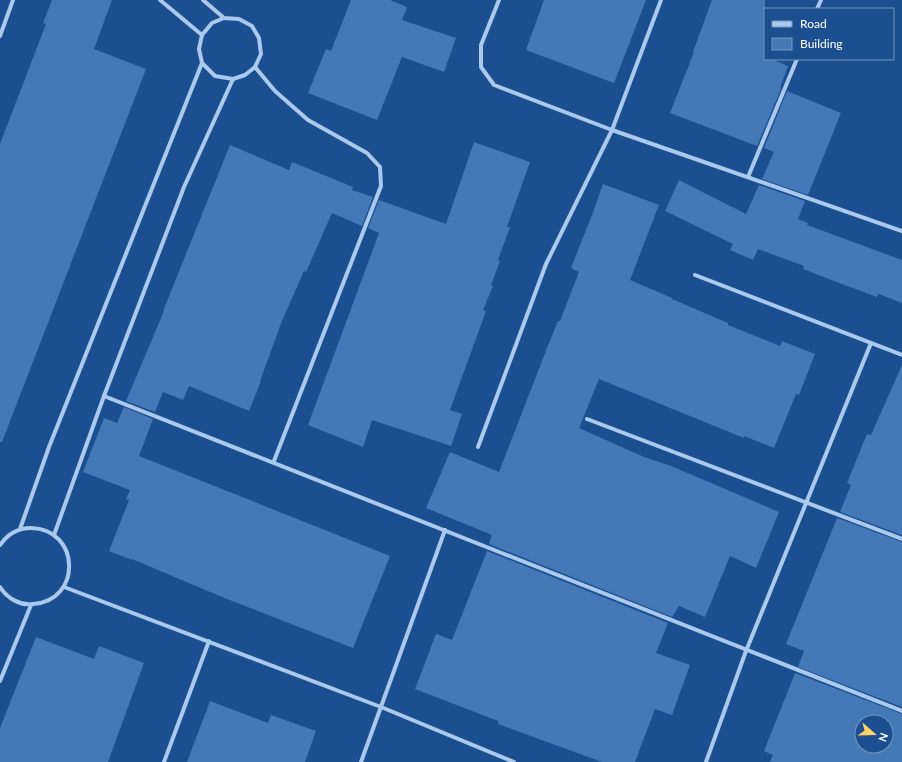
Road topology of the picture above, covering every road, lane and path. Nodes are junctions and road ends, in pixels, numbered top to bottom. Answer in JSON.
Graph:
{"nodes":[{"id":1,"x":13,"y":0,"type":"edge"},
{"id":2,"x":160,"y":0,"type":"edge"},
{"id":3,"x":203,"y":0,"type":"edge"},
{"id":4,"x":499,"y":0,"type":"edge"},
{"id":5,"x":661,"y":0,"type":"edge"},
{"id":6,"x":224,"y":18,"type":"junction"},
{"id":7,"x":202,"y":34,"type":"junction"},
{"id":8,"x":0,"y":36,"type":"edge"},
{"id":9,"x":797,"y":60,"type":"edge"},
{"id":10,"x":202,"y":63,"type":"junction"},
{"id":11,"x":255,"y":67,"type":"junction"},
{"id":12,"x":233,"y":80,"type":"junction"},
{"id":13,"x":612,"y":130,"type":"junction"},
{"id":14,"x":748,"y":177,"type":"junction"},
{"id":15,"x":902,"y":231,"type":"edge"},
{"id":16,"x":695,"y":275,"type":"dead end"},
{"id":17,"x":871,"y":343,"type":"junction"},
{"id":18,"x":902,"y":355,"type":"edge"},
{"id":19,"x":104,"y":396,"type":"junction"},
{"id":20,"x":587,"y":419,"type":"dead end"},
{"id":21,"x":478,"y":447,"type":"dead end"},
{"id":22,"x":274,"y":461,"type":"junction"},
{"id":23,"x":807,"y":504,"type":"junction"},
{"id":24,"x":20,"y":529,"type":"junction"},
{"id":25,"x":445,"y":530,"type":"junction"},
{"id":26,"x":54,"y":535,"type":"junction"},
{"id":27,"x":902,"y":539,"type":"edge"},
{"id":28,"x":0,"y":544,"type":"edge"},
{"id":29,"x":64,"y":587,"type":"junction"},
{"id":30,"x":0,"y":589,"type":"edge"},
{"id":31,"x":30,"y":605,"type":"junction"},
{"id":32,"x":209,"y":641,"type":"junction"},
{"id":33,"x":746,"y":651,"type":"junction"},
{"id":34,"x":0,"y":680,"type":"edge"},
{"id":35,"x":381,"y":707,"type":"junction"},
{"id":36,"x":902,"y":711,"type":"edge"},
{"id":37,"x":164,"y":762,"type":"edge"},
{"id":38,"x":361,"y":762,"type":"edge"},
{"id":39,"x":514,"y":762,"type":"edge"},
{"id":40,"x":706,"y":762,"type":"edge"}],
"edges":[{"from":1,"to":8,"type":"street"},
{"from":2,"to":7,"type":"street"},
{"from":3,"to":6,"type":"street"},
{"from":4,"to":13,"type":"street"},
{"from":5,"to":13,"type":"street"},
{"from":6,"to":7,"type":"street"},
{"from":6,"to":11,"type":"street"},
{"from":7,"to":10,"type":"street"},
{"from":9,"to":14,"type":"street"},
{"from":10,"to":12,"type":"street"},
{"from":10,"to":24,"type":"street"},
{"from":11,"to":12,"type":"street"},
{"from":11,"to":22,"type":"street"},
{"from":12,"to":19,"type":"street"},
{"from":13,"to":14,"type":"street"},
{"from":13,"to":21,"type":"street"},
{"from":14,"to":15,"type":"street"},
{"from":16,"to":17,"type":"street"},
{"from":17,"to":18,"type":"street"},
{"from":17,"to":23,"type":"street"},
{"from":19,"to":22,"type":"street"},
{"from":19,"to":26,"type":"street"},
{"from":20,"to":23,"type":"street"},
{"from":22,"to":25,"type":"street"},
{"from":23,"to":27,"type":"street"},
{"from":23,"to":33,"type":"street"},
{"from":24,"to":26,"type":"street"},
{"from":24,"to":28,"type":"street"},
{"from":25,"to":33,"type":"street"},
{"from":25,"to":35,"type":"street"},
{"from":26,"to":29,"type":"street"},
{"from":29,"to":31,"type":"street"},
{"from":29,"to":32,"type":"street"},
{"from":30,"to":31,"type":"street"},
{"from":31,"to":34,"type":"street"},
{"from":32,"to":35,"type":"street"},
{"from":32,"to":37,"type":"street"},
{"from":33,"to":36,"type":"street"},
{"from":33,"to":40,"type":"street"},
{"from":35,"to":38,"type":"street"},
{"from":35,"to":39,"type":"street"}]}
